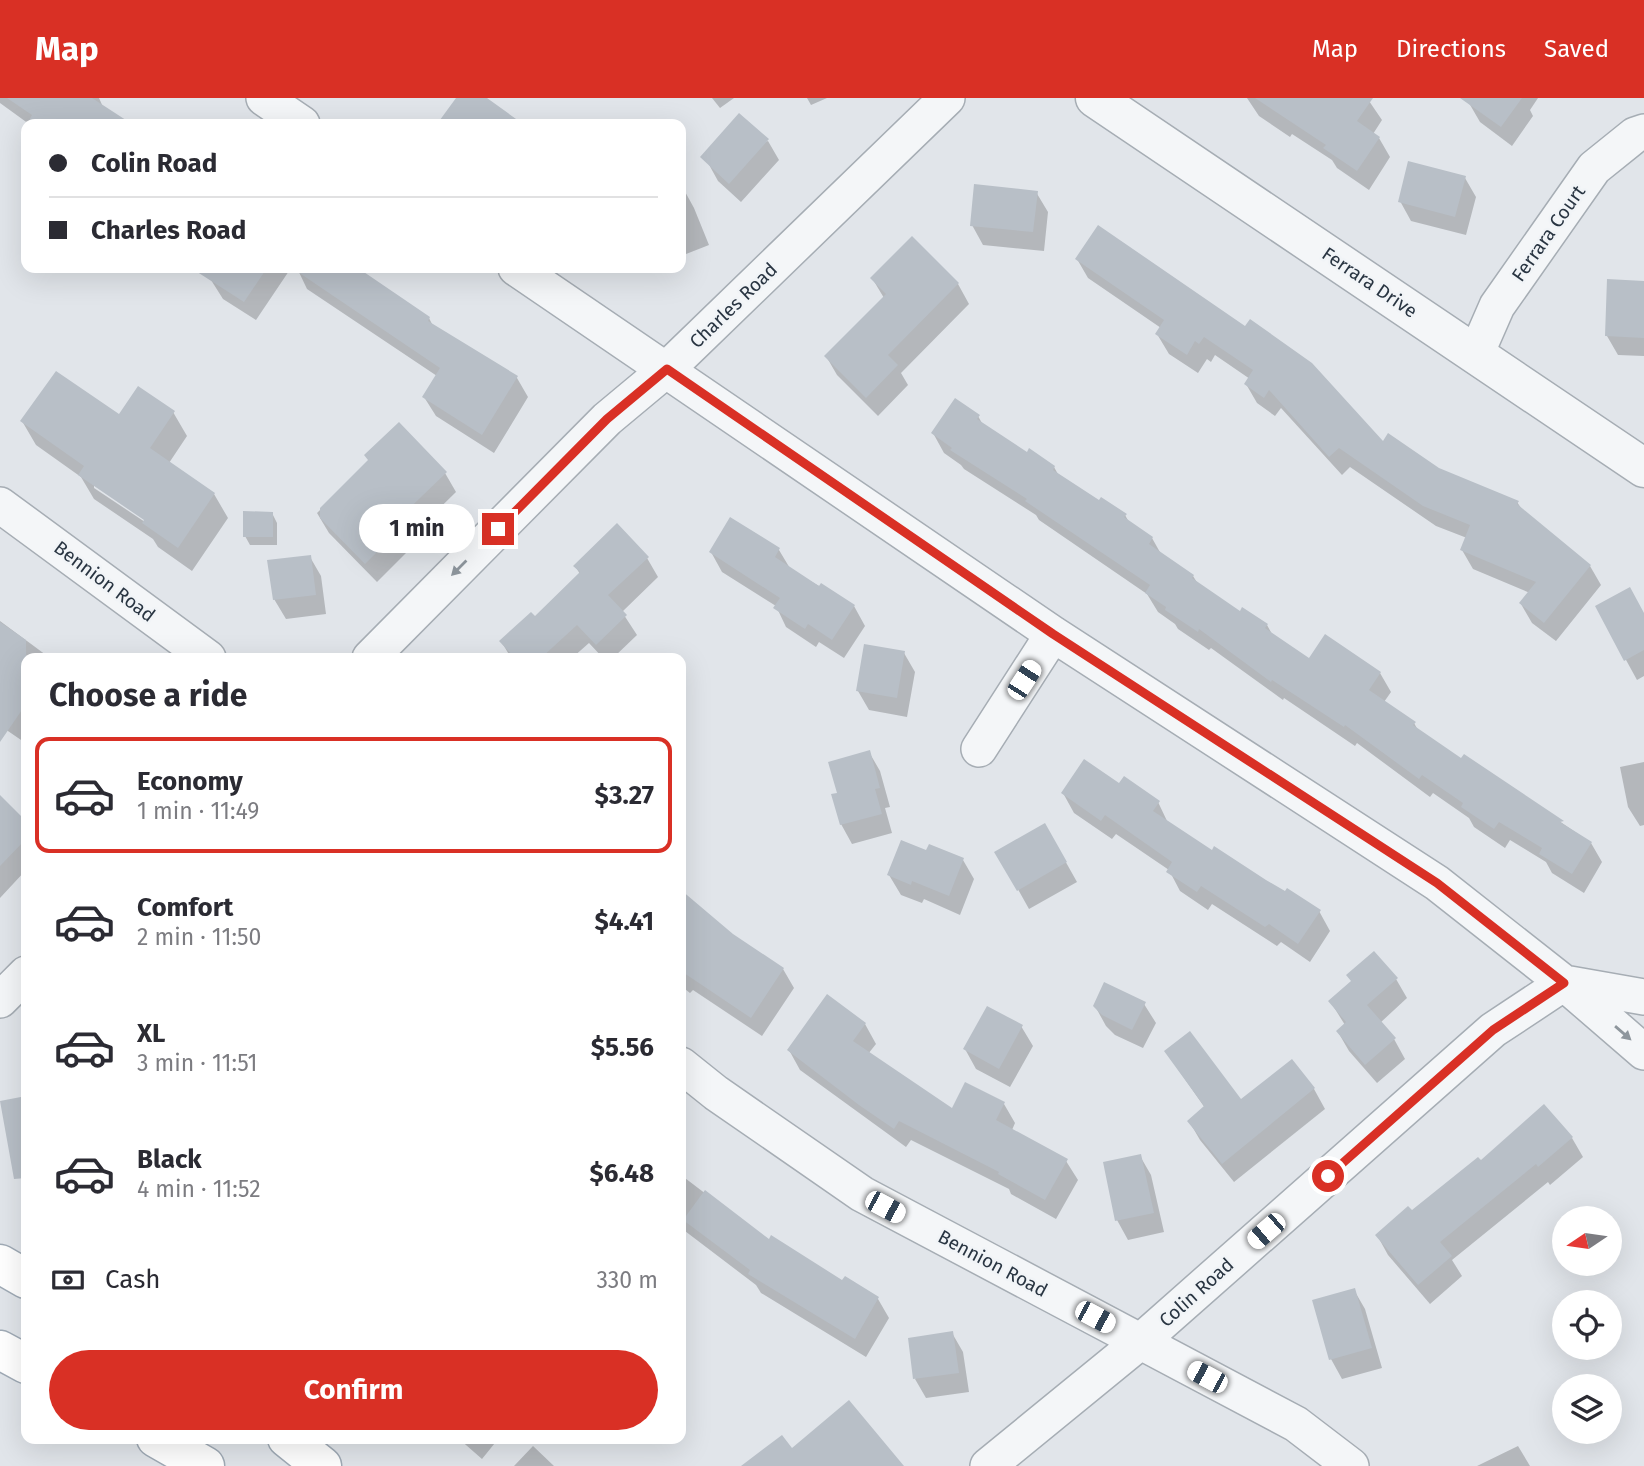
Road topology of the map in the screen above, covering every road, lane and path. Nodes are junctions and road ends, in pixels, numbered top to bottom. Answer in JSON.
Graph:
{"nodes":[{"id":1,"x":947,"y":98,"type":"edge"},
{"id":2,"x":1095,"y":98,"type":"edge"},
{"id":3,"x":1644,"y":132,"type":"edge"},
{"id":4,"x":523,"y":273,"type":"edge"},
{"id":5,"x":1476,"y":354,"type":"junction"},
{"id":6,"x":667,"y":369,"type":"junction"},
{"id":7,"x":1644,"y":468,"type":"edge"},
{"id":8,"x":0,"y":505,"type":"edge"},
{"id":9,"x":1053,"y":634,"type":"junction"},
{"id":10,"x":201,"y":653,"type":"edge"},
{"id":11,"x":375,"y":653,"type":"edge"},
{"id":12,"x":979,"y":749,"type":"dead end"},
{"id":13,"x":21,"y":979,"type":"edge"},
{"id":14,"x":1564,"y":983,"type":"junction"},
{"id":15,"x":1644,"y":997,"type":"edge"},
{"id":16,"x":0,"y":1000,"type":"edge"},
{"id":17,"x":1644,"y":1052,"type":"edge"},
{"id":18,"x":686,"y":1069,"type":"edge"},
{"id":19,"x":0,"y":1264,"type":"edge"},
{"id":20,"x":21,"y":1276,"type":"edge"},
{"id":21,"x":1141,"y":1341,"type":"junction"},
{"id":22,"x":0,"y":1350,"type":"edge"},
{"id":23,"x":21,"y":1361,"type":"edge"},
{"id":24,"x":166,"y":1444,"type":"edge"},
{"id":25,"x":294,"y":1444,"type":"edge"},
{"id":26,"x":205,"y":1466,"type":"edge"},
{"id":27,"x":322,"y":1466,"type":"edge"},
{"id":28,"x":988,"y":1466,"type":"edge"},
{"id":29,"x":1351,"y":1466,"type":"edge"}],
"edges":[{"from":1,"to":6,"type":"street","name":"Charles Road"},
{"from":2,"to":5,"type":"street","name":"Ferrara Drive"},
{"from":3,"to":5,"type":"street","name":"Ferrara Court"},
{"from":4,"to":6,"type":"street"},
{"from":5,"to":7,"type":"street","name":"Ferrara Drive"},
{"from":6,"to":9,"type":"street"},
{"from":6,"to":11,"type":"street","name":"Charles Road","one_way":true},
{"from":8,"to":10,"type":"street","name":"Bennion Road"},
{"from":9,"to":12,"type":"street"},
{"from":9,"to":14,"type":"street"},
{"from":13,"to":16,"type":"street"},
{"from":14,"to":15,"type":"street"},
{"from":14,"to":17,"type":"street","one_way":true},
{"from":14,"to":21,"type":"street","name":"Colin Road"},
{"from":18,"to":21,"type":"street","name":"Bennion Road"},
{"from":19,"to":20,"type":"main road"},
{"from":21,"to":28,"type":"street","name":"Colin Road"},
{"from":21,"to":29,"type":"street","name":"Bennion Road"},
{"from":22,"to":23,"type":"main road"},
{"from":24,"to":26,"type":"main road"},
{"from":25,"to":27,"type":"main road"}]}
